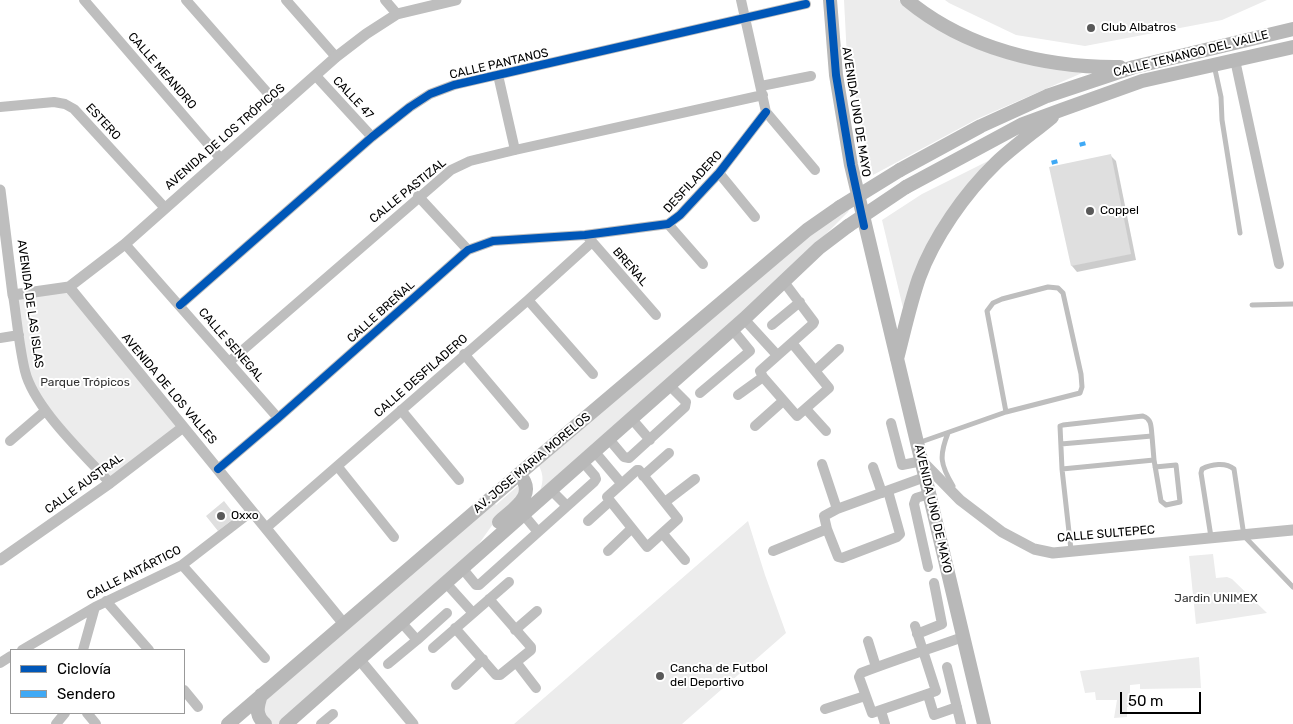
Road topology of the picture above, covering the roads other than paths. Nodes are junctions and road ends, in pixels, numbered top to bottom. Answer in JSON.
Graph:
{"nodes":[{"id":1,"x":84,"y":0,"type":"edge"},
{"id":2,"x":186,"y":0,"type":"edge"},
{"id":3,"x":286,"y":0,"type":"edge"},
{"id":4,"x":385,"y":0,"type":"edge"},
{"id":5,"x":456,"y":0,"type":"edge"},
{"id":6,"x":741,"y":0,"type":"edge"},
{"id":7,"x":830,"y":0,"type":"edge"},
{"id":8,"x":907,"y":0,"type":"edge"},
{"id":9,"x":806,"y":4,"type":"dead end"},
{"id":10,"x":397,"y":14,"type":"junction"},
{"id":11,"x":745,"y":18,"type":"junction"},
{"id":12,"x":1291,"y":28,"type":"edge"},
{"id":13,"x":1293,"y":48,"type":"edge"},
{"id":14,"x":336,"y":57,"type":"junction"},
{"id":15,"x":1235,"y":60,"type":"junction"},
{"id":16,"x":1213,"y":65,"type":"junction"},
{"id":17,"x":1134,"y":67,"type":"junction"},
{"id":18,"x":498,"y":75,"type":"junction"},
{"id":19,"x":316,"y":76,"type":"junction"},
{"id":20,"x":811,"y":76,"type":"dead end"},
{"id":21,"x":762,"y":90,"type":"junction"},
{"id":22,"x":280,"y":106,"type":"junction"},
{"id":23,"x":0,"y":107,"type":"edge"},
{"id":24,"x":1061,"y":110,"type":"junction"},
{"id":25,"x":766,"y":112,"type":"junction"},
{"id":26,"x":372,"y":137,"type":"junction"},
{"id":27,"x":515,"y":150,"type":"junction"},
{"id":28,"x":221,"y":159,"type":"junction"},
{"id":29,"x":815,"y":170,"type":"dead end"},
{"id":30,"x":719,"y":173,"type":"junction"},
{"id":31,"x":0,"y":190,"type":"edge"},
{"id":32,"x":418,"y":196,"type":"junction"},
{"id":33,"x":840,"y":206,"type":"joint"},
{"id":34,"x":165,"y":208,"type":"junction"},
{"id":35,"x":755,"y":217,"type":"dead end"},
{"id":36,"x":668,"y":224,"type":"junction"},
{"id":37,"x":1240,"y":233,"type":"dead end"},
{"id":38,"x":589,"y":238,"type":"junction"},
{"id":39,"x":125,"y":244,"type":"junction"},
{"id":40,"x":468,"y":250,"type":"junction"},
{"id":41,"x":703,"y":264,"type":"dead end"},
{"id":42,"x":1279,"y":264,"type":"dead end"},
{"id":43,"x":784,"y":282,"type":"junction"},
{"id":44,"x":69,"y":287,"type":"junction"},
{"id":45,"x":13,"y":295,"type":"junction"},
{"id":46,"x":528,"y":300,"type":"junction"},
{"id":47,"x":800,"y":302,"type":"junction"},
{"id":48,"x":1293,"y":304,"type":"edge"},
{"id":49,"x":180,"y":305,"type":"junction"},
{"id":50,"x":1252,"y":305,"type":"dead end"},
{"id":51,"x":656,"y":315,"type":"dead end"},
{"id":52,"x":744,"y":319,"type":"junction"},
{"id":53,"x":772,"y":325,"type":"dead end"},
{"id":54,"x":732,"y":329,"type":"junction"},
{"id":55,"x":18,"y":335,"type":"junction"},
{"id":56,"x":0,"y":338,"type":"edge"},
{"id":57,"x":792,"y":343,"type":"junction"},
{"id":58,"x":840,"y":349,"type":"dead end"},
{"id":59,"x":464,"y":354,"type":"junction"},
{"id":60,"x":777,"y":356,"type":"junction"},
{"id":61,"x":229,"y":362,"type":"junction"},
{"id":62,"x":897,"y":362,"type":"junction"},
{"id":63,"x":815,"y":371,"type":"junction"},
{"id":64,"x":593,"y":374,"type":"dead end"},
{"id":65,"x":763,"y":377,"type":"junction"},
{"id":66,"x":669,"y":385,"type":"junction"},
{"id":67,"x":700,"y":393,"type":"dead end"},
{"id":68,"x":738,"y":395,"type":"dead end"},
{"id":69,"x":783,"y":401,"type":"junction"},
{"id":70,"x":806,"y":409,"type":"junction"},
{"id":71,"x":401,"y":410,"type":"junction"},
{"id":72,"x":46,"y":411,"type":"junction"},
{"id":73,"x":1006,"y":412,"type":"junction"},
{"id":74,"x":278,"y":418,"type":"junction"},
{"id":75,"x":631,"y":418,"type":"junction"},
{"id":76,"x":891,"y":423,"type":"dead end"},
{"id":77,"x":524,"y":425,"type":"dead end"},
{"id":78,"x":755,"y":426,"type":"dead end"},
{"id":79,"x":182,"y":428,"type":"junction"},
{"id":80,"x":826,"y":431,"type":"dead end"},
{"id":81,"x":948,"y":433,"type":"junction"},
{"id":82,"x":1152,"y":436,"type":"junction"},
{"id":83,"x":608,"y":438,"type":"junction"},
{"id":84,"x":650,"y":440,"type":"junction"},
{"id":85,"x":10,"y":441,"type":"dead end"},
{"id":86,"x":917,"y":443,"type":"junction"},
{"id":87,"x":1060,"y":444,"type":"junction"},
{"id":88,"x":594,"y":451,"type":"junction"},
{"id":89,"x":669,"y":453,"type":"dead end"},
{"id":90,"x":582,"y":460,"type":"junction"},
{"id":91,"x":1154,"y":460,"type":"junction"},
{"id":92,"x":922,"y":461,"type":"junction"},
{"id":93,"x":822,"y":464,"type":"dead end"},
{"id":94,"x":1156,"y":466,"type":"junction"},
{"id":95,"x":338,"y":467,"type":"junction"},
{"id":96,"x":873,"y":467,"type":"dead end"},
{"id":97,"x":218,"y":469,"type":"junction"},
{"id":98,"x":1062,"y":469,"type":"junction"},
{"id":99,"x":518,"y":474,"type":"junction"},
{"id":100,"x":644,"y":476,"type":"junction"},
{"id":101,"x":926,"y":477,"type":"junction"},
{"id":102,"x":459,"y":480,"type":"dead end"},
{"id":103,"x":695,"y":480,"type":"dead end"},
{"id":104,"x":110,"y":483,"type":"junction"},
{"id":105,"x":622,"y":483,"type":"junction"},
{"id":106,"x":550,"y":489,"type":"junction"},
{"id":107,"x":885,"y":492,"type":"junction"},
{"id":108,"x":929,"y":494,"type":"junction"},
{"id":109,"x":960,"y":500,"type":"junction"},
{"id":110,"x":609,"y":502,"type":"junction"},
{"id":111,"x":666,"y":502,"type":"junction"},
{"id":112,"x":567,"y":506,"type":"junction"},
{"id":113,"x":837,"y":509,"type":"junction"},
{"id":114,"x":252,"y":510,"type":"junction"},
{"id":115,"x":523,"y":514,"type":"junction"},
{"id":116,"x":588,"y":521,"type":"dead end"},
{"id":117,"x":266,"y":528,"type":"junction"},
{"id":118,"x":631,"y":529,"type":"junction"},
{"id":119,"x":827,"y":530,"type":"junction"},
{"id":120,"x":1293,"y":530,"type":"edge"},
{"id":121,"x":538,"y":532,"type":"junction"},
{"id":122,"x":663,"y":534,"type":"junction"},
{"id":123,"x":1244,"y":536,"type":"junction"},
{"id":124,"x":394,"y":537,"type":"dead end"},
{"id":125,"x":1211,"y":538,"type":"junction"},
{"id":126,"x":608,"y":551,"type":"dead end"},
{"id":127,"x":773,"y":551,"type":"dead end"},
{"id":128,"x":1071,"y":551,"type":"junction"},
{"id":129,"x":480,"y":552,"type":"junction"},
{"id":130,"x":0,"y":560,"type":"edge"},
{"id":131,"x":685,"y":560,"type":"dead end"},
{"id":132,"x":182,"y":565,"type":"junction"},
{"id":133,"x":928,"y":567,"type":"dead end"},
{"id":134,"x":462,"y":568,"type":"junction"},
{"id":135,"x":445,"y":582,"type":"junction"},
{"id":136,"x":508,"y":582,"type":"dead end"},
{"id":137,"x":934,"y":583,"type":"dead end"},
{"id":138,"x":1293,"y":587,"type":"edge"},
{"id":139,"x":489,"y":599,"type":"junction"},
{"id":140,"x":106,"y":602,"type":"junction"},
{"id":141,"x":95,"y":607,"type":"junction"},
{"id":142,"x":536,"y":611,"type":"dead end"},
{"id":143,"x":447,"y":613,"type":"dead end"},
{"id":144,"x":472,"y":613,"type":"junction"},
{"id":145,"x":401,"y":622,"type":"junction"},
{"id":146,"x":344,"y":624,"type":"junction"},
{"id":147,"x":455,"y":628,"type":"junction"},
{"id":148,"x":516,"y":630,"type":"junction"},
{"id":149,"x":963,"y":637,"type":"junction"},
{"id":150,"x":417,"y":640,"type":"junction"},
{"id":151,"x":868,"y":641,"type":"dead end"},
{"id":152,"x":433,"y":648,"type":"dead end"},
{"id":153,"x":24,"y":649,"type":"edge"},
{"id":154,"x":83,"y":649,"type":"edge"},
{"id":155,"x":148,"y":649,"type":"edge"},
{"id":156,"x":924,"y":651,"type":"junction"},
{"id":157,"x":265,"y":658,"type":"dead end"},
{"id":158,"x":359,"y":659,"type":"junction"},
{"id":159,"x":483,"y":659,"type":"junction"},
{"id":160,"x":516,"y":662,"type":"junction"},
{"id":161,"x":388,"y":664,"type":"dead end"},
{"id":162,"x":876,"y":667,"type":"junction"},
{"id":163,"x":947,"y":667,"type":"dead end"},
{"id":164,"x":456,"y":685,"type":"dead end"},
{"id":165,"x":536,"y":688,"type":"dead end"},
{"id":166,"x":185,"y":691,"type":"edge"},
{"id":167,"x":261,"y":695,"type":"junction"},
{"id":168,"x":928,"y":695,"type":"junction"},
{"id":169,"x":865,"y":696,"type":"junction"},
{"id":170,"x":198,"y":707,"type":"dead end"},
{"id":171,"x":957,"y":707,"type":"junction"},
{"id":172,"x":825,"y":710,"type":"dead end"},
{"id":173,"x":881,"y":711,"type":"junction"},
{"id":174,"x":64,"y":714,"type":"edge"},
{"id":175,"x":88,"y":714,"type":"edge"},
{"id":176,"x":333,"y":714,"type":"dead end"},
{"id":177,"x":286,"y":723,"type":"edge"},
{"id":178,"x":56,"y":724,"type":"edge"},
{"id":179,"x":96,"y":724,"type":"edge"},
{"id":180,"x":228,"y":724,"type":"edge"},
{"id":181,"x":265,"y":724,"type":"edge"},
{"id":182,"x":322,"y":724,"type":"edge"},
{"id":183,"x":413,"y":724,"type":"edge"},
{"id":184,"x":885,"y":724,"type":"edge"},
{"id":185,"x":961,"y":724,"type":"edge"},
{"id":186,"x":984,"y":724,"type":"edge"}],
"edges":[{"from":1,"to":28,"type":"street","name":"CALLE MEANDRO"},
{"from":2,"to":22,"type":"street"},
{"from":3,"to":14,"type":"street"},
{"from":4,"to":10,"type":"street"},
{"from":5,"to":10,"type":"street","name":"AVENIDA DE LOS TRÓPICOS"},
{"from":6,"to":11,"type":"street"},
{"from":7,"to":62,"type":"main road","name":"AVENIDA UNO DE MAYO"},
{"from":8,"to":17,"type":"main road"},
{"from":9,"to":11,"type":"street","name":"CALLE PANTANOS"},
{"from":10,"to":14,"type":"street","name":"AVENIDA DE LOS TRÓPICOS"},
{"from":11,"to":18,"type":"street","name":"CALLE PANTANOS"},
{"from":11,"to":21,"type":"street"},
{"from":12,"to":17,"type":"main road","name":"CALLE TENANGO DEL VALLE"},
{"from":13,"to":15,"type":"main road"},
{"from":14,"to":19,"type":"street","name":"AVENIDA DE LOS TRÓPICOS"},
{"from":15,"to":16,"type":"main road"},
{"from":15,"to":42,"type":"street"},
{"from":16,"to":24,"type":"main road"},
{"from":16,"to":37,"type":"lane"},
{"from":17,"to":33,"type":"main road","name":"CALLE TENANGO DEL VALLE","bridge":true},
{"from":18,"to":26,"type":"street","name":"CALLE PANTANOS"},
{"from":18,"to":27,"type":"street"},
{"from":19,"to":22,"type":"street","name":"AVENIDA DE LOS TRÓPICOS"},
{"from":19,"to":26,"type":"street","name":"CALLE 47"},
{"from":20,"to":21,"type":"street","name":"CALLE PASTIZAL"},
{"from":21,"to":25,"type":"street"},
{"from":21,"to":27,"type":"street","name":"CALLE PASTIZAL"},
{"from":22,"to":28,"type":"street","name":"AVENIDA DE LOS TRÓPICOS"},
{"from":23,"to":34,"type":"street","name":"ESTERO"},
{"from":24,"to":43,"type":"main road","bridge":true},
{"from":24,"to":62,"type":"main road"},
{"from":25,"to":29,"type":"street"},
{"from":25,"to":30,"type":"street","name":"DESFILADERO"},
{"from":26,"to":49,"type":"street","name":"CALLE PANTANOS"},
{"from":27,"to":32,"type":"street","name":"CALLE PASTIZAL"},
{"from":28,"to":34,"type":"street","name":"AVENIDA DE LOS TRÓPICOS"},
{"from":30,"to":35,"type":"street"},
{"from":30,"to":36,"type":"street","name":"DESFILADERO"},
{"from":31,"to":45,"type":"street","name":"AVENIDA DE LAS ISLAS"},
{"from":32,"to":40,"type":"street"},
{"from":32,"to":61,"type":"street","name":"CALLE PASTIZAL"},
{"from":33,"to":99,"type":"main road","name":"AV. JOSE MARIA MORELOS"},
{"from":34,"to":39,"type":"street","name":"AVENIDA DE LOS TRÓPICOS"},
{"from":36,"to":38,"type":"street","name":"DESFILADERO"},
{"from":36,"to":41,"type":"street"},
{"from":38,"to":40,"type":"street","name":"CALLE BREÑAL"},
{"from":38,"to":46,"type":"street","name":"CALLE DESFILADERO"},
{"from":38,"to":51,"type":"street","name":"BREÑAL"},
{"from":39,"to":44,"type":"street","name":"AVENIDA DE LOS TRÓPICOS"},
{"from":39,"to":49,"type":"street","name":"CALLE SENEGAL"},
{"from":40,"to":74,"type":"street","name":"CALLE BREÑAL"},
{"from":43,"to":47,"type":"street"},
{"from":43,"to":52,"type":"main road"},
{"from":44,"to":45,"type":"street","name":"AVENIDA DE LOS TRÓPICOS"},
{"from":44,"to":79,"type":"street","name":"AVENIDA DE LOS VALLES"},
{"from":45,"to":55,"type":"street","name":"AVENIDA DE LAS ISLAS"},
{"from":46,"to":59,"type":"street","name":"CALLE DESFILADERO"},
{"from":46,"to":64,"type":"street"},
{"from":47,"to":53,"type":"street"},
{"from":47,"to":57,"type":"street"},
{"from":48,"to":50,"type":"lane"},
{"from":49,"to":61,"type":"street","name":"CALLE SENEGAL"},
{"from":52,"to":54,"type":"main road"},
{"from":52,"to":60,"type":"street"},
{"from":54,"to":66,"type":"main road"},
{"from":54,"to":67,"type":"street"},
{"from":55,"to":56,"type":"street"},
{"from":55,"to":72,"type":"street","name":"AVENIDA DE LAS ISLAS"},
{"from":57,"to":60,"type":"street"},
{"from":57,"to":63,"type":"street"},
{"from":58,"to":63,"type":"street"},
{"from":59,"to":71,"type":"street","name":"CALLE DESFILADERO"},
{"from":59,"to":77,"type":"street"},
{"from":60,"to":65,"type":"street"},
{"from":61,"to":74,"type":"street","name":"CALLE SENEGAL"},
{"from":62,"to":86,"type":"main road","name":"AVENIDA UNO DE MAYO"},
{"from":63,"to":70,"type":"street"},
{"from":65,"to":68,"type":"street"},
{"from":65,"to":69,"type":"street"},
{"from":66,"to":75,"type":"main road"},
{"from":66,"to":84,"type":"street"},
{"from":69,"to":70,"type":"street"},
{"from":69,"to":78,"type":"street"},
{"from":70,"to":80,"type":"street"},
{"from":71,"to":95,"type":"street","name":"CALLE DESFILADERO"},
{"from":71,"to":102,"type":"street"},
{"from":72,"to":85,"type":"street"},
{"from":72,"to":104,"type":"street","name":"AVENIDA DE LAS ISLAS"},
{"from":73,"to":73,"type":"lane"},
{"from":73,"to":81,"type":"lane"},
{"from":74,"to":97,"type":"street","name":"CALLE BREÑAL"},
{"from":75,"to":83,"type":"main road"},
{"from":75,"to":84,"type":"street"},
{"from":76,"to":92,"type":"street"},
{"from":79,"to":97,"type":"street","name":"AVENIDA DE LOS VALLES"},
{"from":79,"to":104,"type":"street","name":"CALLE AUSTRAL"},
{"from":81,"to":86,"type":"lane"},
{"from":81,"to":109,"type":"lane"},
{"from":82,"to":87,"type":"lane"},
{"from":82,"to":87,"type":"lane"},
{"from":82,"to":91,"type":"lane"},
{"from":83,"to":84,"type":"street"},
{"from":83,"to":88,"type":"main road"},
{"from":86,"to":92,"type":"main road","name":"AVENIDA UNO DE MAYO"},
{"from":87,"to":98,"type":"lane"},
{"from":88,"to":90,"type":"main road"},
{"from":88,"to":105,"type":"street"},
{"from":89,"to":100,"type":"street"},
{"from":90,"to":106,"type":"main road"},
{"from":90,"to":112,"type":"street"},
{"from":91,"to":94,"type":"lane"},
{"from":91,"to":98,"type":"lane"},
{"from":92,"to":101,"type":"main road","name":"AVENIDA UNO DE MAYO"},
{"from":92,"to":109,"type":"street","name":"CALLE SULTEPEC"},
{"from":93,"to":113,"type":"street"},
{"from":94,"to":94,"type":"lane"},
{"from":95,"to":117,"type":"street","name":"CALLE DESFILADERO"},
{"from":95,"to":124,"type":"street"},
{"from":96,"to":107,"type":"street"},
{"from":97,"to":114,"type":"street","name":"AVENIDA DE LOS VALLES"},
{"from":98,"to":128,"type":"lane"},
{"from":99,"to":129,"type":"main road"},
{"from":99,"to":146,"type":"main road","name":"AV. JOSE MARIA MORELOS"},
{"from":100,"to":105,"type":"street"},
{"from":100,"to":111,"type":"street"},
{"from":101,"to":107,"type":"street"},
{"from":101,"to":108,"type":"main road","name":"AVENIDA UNO DE MAYO"},
{"from":103,"to":111,"type":"street"},
{"from":104,"to":130,"type":"street","name":"CALLE AUSTRAL"},
{"from":105,"to":110,"type":"street"},
{"from":106,"to":112,"type":"street"},
{"from":106,"to":115,"type":"main road"},
{"from":107,"to":113,"type":"street"},
{"from":107,"to":119,"type":"street"},
{"from":108,"to":133,"type":"street"},
{"from":108,"to":149,"type":"main road","name":"AVENIDA UNO DE MAYO"},
{"from":109,"to":128,"type":"street","name":"CALLE SULTEPEC"},
{"from":110,"to":116,"type":"street"},
{"from":110,"to":118,"type":"street"},
{"from":111,"to":122,"type":"street"},
{"from":112,"to":121,"type":"street"},
{"from":113,"to":119,"type":"street"},
{"from":114,"to":117,"type":"street","name":"AVENIDA DE LOS VALLES"},
{"from":114,"to":132,"type":"street","name":"CALLE ANTÁRTICO"},
{"from":115,"to":121,"type":"street"},
{"from":115,"to":129,"type":"main road"},
{"from":117,"to":146,"type":"street","name":"AVENIDA DE LOS VALLES"},
{"from":118,"to":122,"type":"street"},
{"from":118,"to":126,"type":"street"},
{"from":119,"to":127,"type":"street"},
{"from":120,"to":123,"type":"street","name":"CALLE SULTEPEC"},
{"from":121,"to":134,"type":"street"},
{"from":122,"to":131,"type":"street"},
{"from":123,"to":125,"type":"street","name":"CALLE SULTEPEC"},
{"from":123,"to":125,"type":"lane"},
{"from":123,"to":138,"type":"lane"},
{"from":125,"to":128,"type":"street","name":"CALLE SULTEPEC"},
{"from":129,"to":134,"type":"main road"},
{"from":132,"to":140,"type":"street","name":"CALLE ANTÁRTICO"},
{"from":132,"to":157,"type":"street"},
{"from":134,"to":135,"type":"main road"},
{"from":135,"to":144,"type":"street"},
{"from":135,"to":145,"type":"main road"},
{"from":136,"to":139,"type":"street"},
{"from":137,"to":156,"type":"street"},
{"from":139,"to":144,"type":"street"},
{"from":139,"to":148,"type":"street"},
{"from":140,"to":141,"type":"street","name":"CALLE ANTÁRTICO"},
{"from":140,"to":155,"type":"street"},
{"from":141,"to":153,"type":"street","name":"CALLE ANTÁRTICO"},
{"from":141,"to":154,"type":"street"},
{"from":142,"to":148,"type":"street"},
{"from":143,"to":150,"type":"street"},
{"from":144,"to":147,"type":"street"},
{"from":145,"to":150,"type":"street"},
{"from":145,"to":158,"type":"main road"},
{"from":146,"to":167,"type":"main road","name":"AV. JOSE MARIA MORELOS"},
{"from":147,"to":152,"type":"street"},
{"from":147,"to":159,"type":"street"},
{"from":148,"to":160,"type":"street"},
{"from":149,"to":156,"type":"street"},
{"from":149,"to":186,"type":"main road","name":"AVENIDA UNO DE MAYO"},
{"from":150,"to":161,"type":"street"},
{"from":151,"to":162,"type":"street"},
{"from":156,"to":162,"type":"street"},
{"from":156,"to":168,"type":"street"},
{"from":158,"to":177,"type":"main road"},
{"from":158,"to":183,"type":"street"},
{"from":159,"to":160,"type":"street"},
{"from":159,"to":164,"type":"street"},
{"from":160,"to":165,"type":"street"},
{"from":162,"to":169,"type":"street"},
{"from":163,"to":171,"type":"street"},
{"from":166,"to":170,"type":"street"},
{"from":167,"to":180,"type":"main road","name":"AV. JOSE MARIA MORELOS"},
{"from":167,"to":181,"type":"main road"},
{"from":168,"to":171,"type":"street"},
{"from":168,"to":173,"type":"street"},
{"from":169,"to":172,"type":"street"},
{"from":169,"to":173,"type":"street"},
{"from":171,"to":185,"type":"street"},
{"from":173,"to":184,"type":"street"},
{"from":174,"to":178,"type":"street"},
{"from":175,"to":179,"type":"street"},
{"from":176,"to":182,"type":"street"}]}
